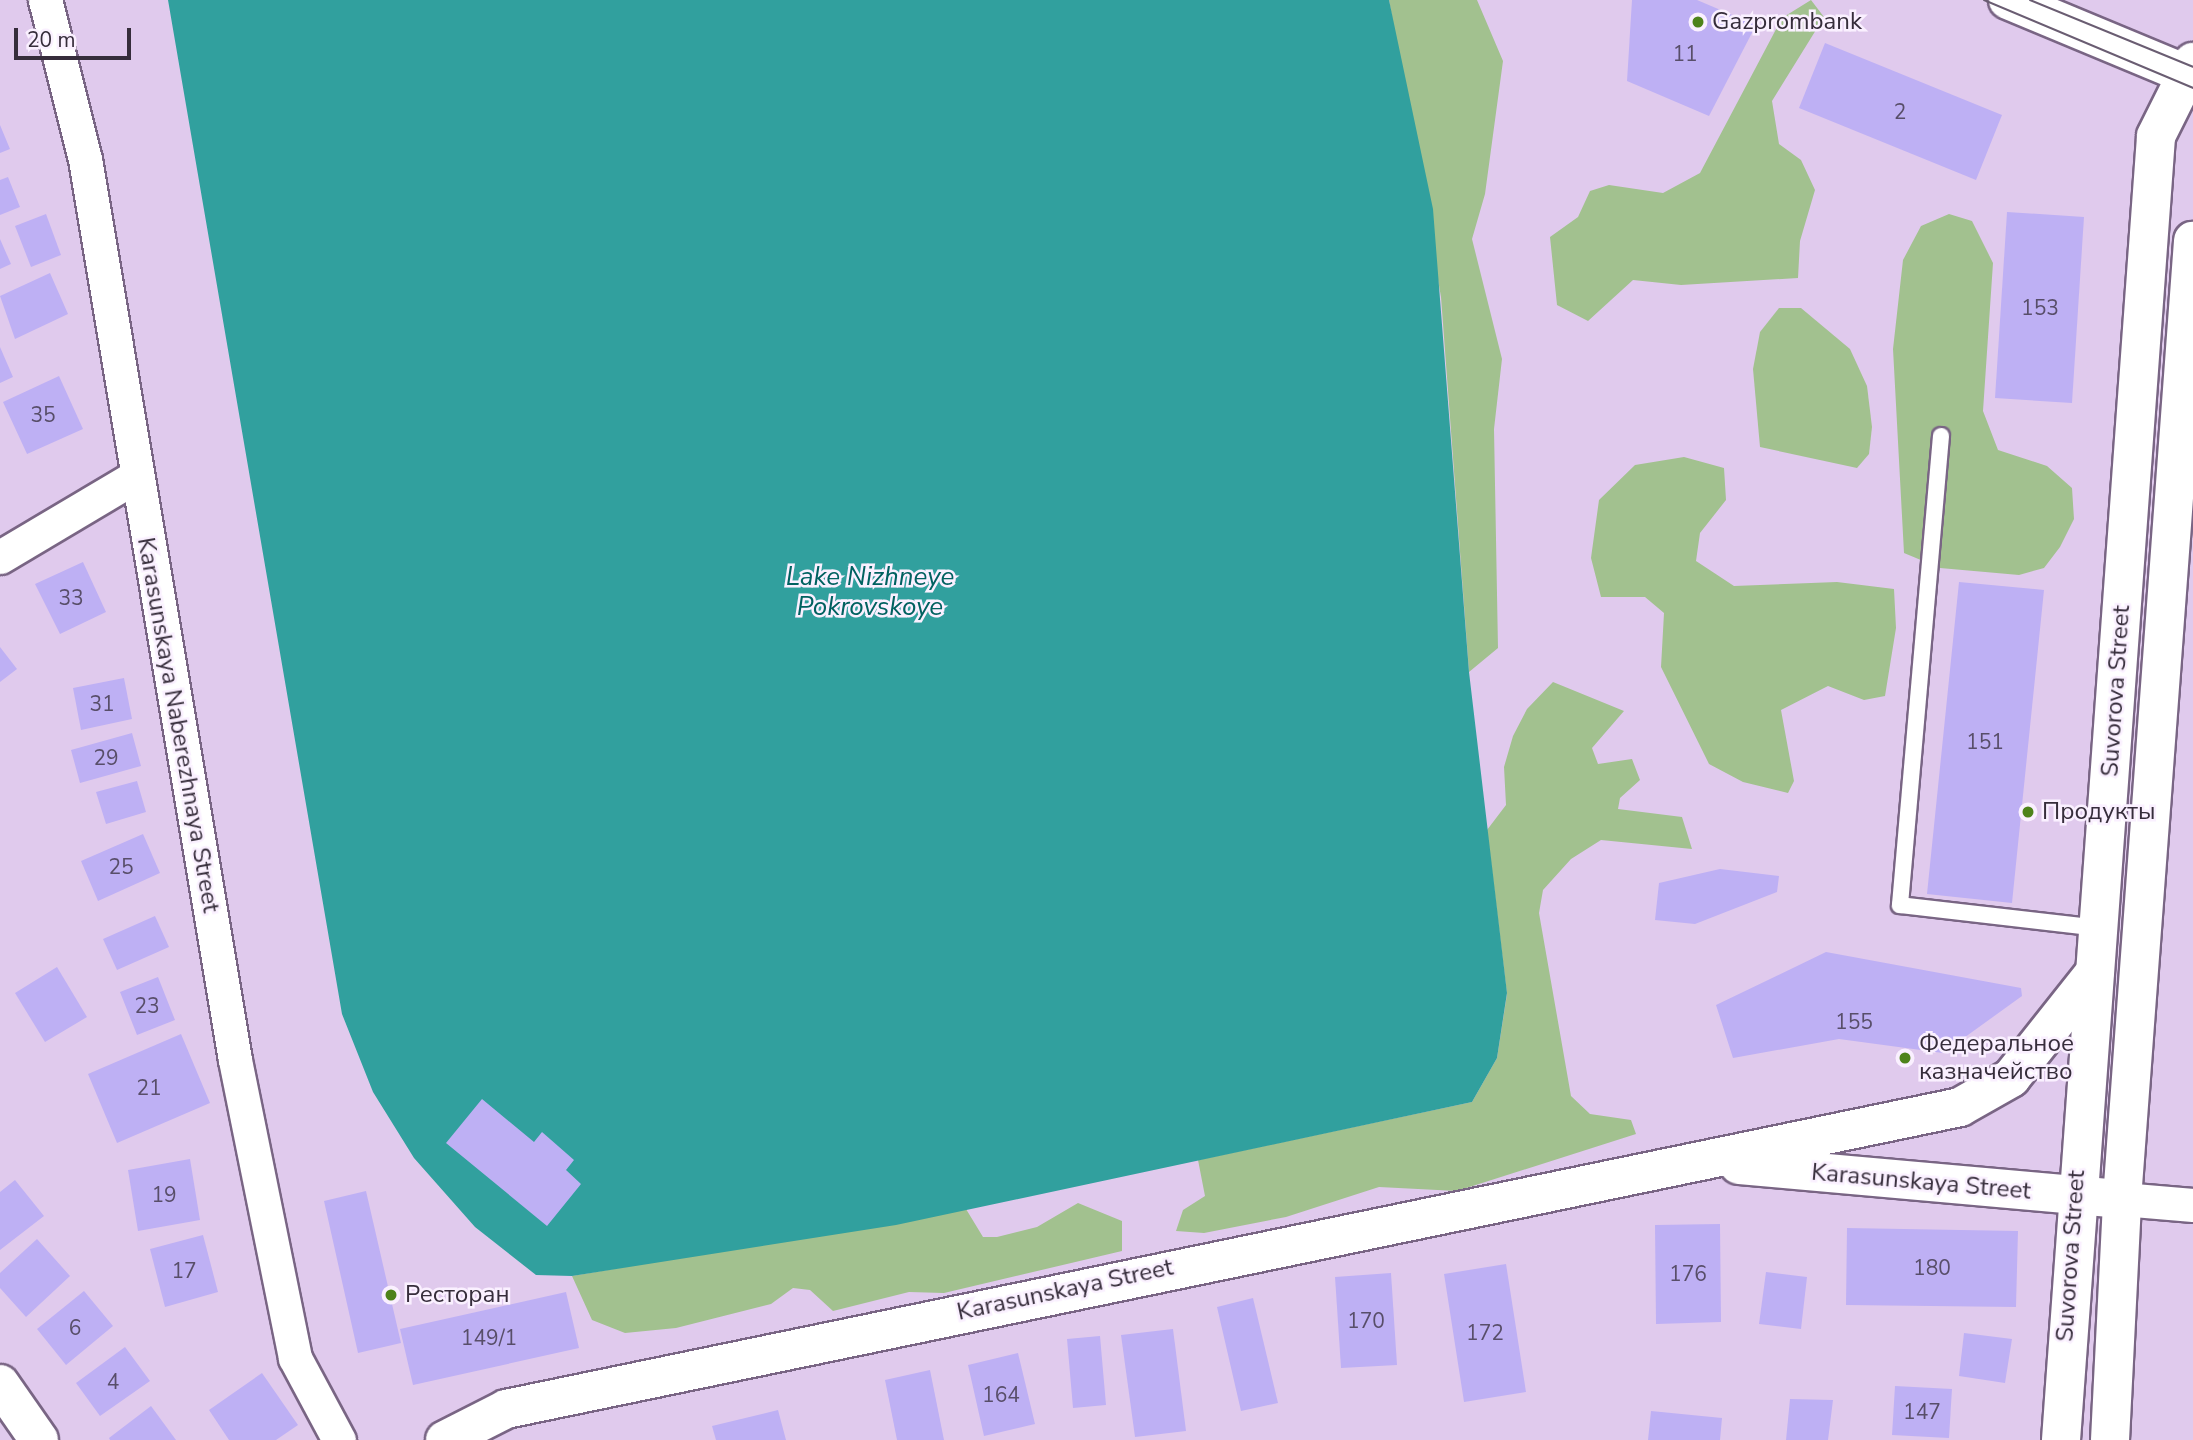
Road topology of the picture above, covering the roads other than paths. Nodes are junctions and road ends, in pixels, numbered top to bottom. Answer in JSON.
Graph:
{"nodes":[{"id":1,"x":45,"y":0,"type":"edge"},
{"id":2,"x":2008,"y":0,"type":"edge"},
{"id":3,"x":2191,"y":71,"type":"edge"},
{"id":4,"x":2193,"y":241,"type":"edge"},
{"id":5,"x":1941,"y":436,"type":"dead end"},
{"id":6,"x":135,"y":477,"type":"junction"},
{"id":7,"x":0,"y":557,"type":"edge"},
{"id":8,"x":2100,"y":928,"type":"junction"},
{"id":9,"x":2095,"y":972,"type":"junction"},
{"id":10,"x":1692,"y":1158,"type":"junction"},
{"id":11,"x":2074,"y":1195,"type":"junction"},
{"id":12,"x":2122,"y":1199,"type":"junction"},
{"id":13,"x":2193,"y":1205,"type":"edge"},
{"id":14,"x":0,"y":1384,"type":"edge"},
{"id":15,"x":39,"y":1440,"type":"edge"},
{"id":16,"x":339,"y":1440,"type":"edge"},
{"id":17,"x":445,"y":1440,"type":"edge"},
{"id":18,"x":2061,"y":1440,"type":"edge"},
{"id":19,"x":2110,"y":1440,"type":"edge"}],
"edges":[{"from":1,"to":6,"type":"street","name":"Karasunskaya Naberezhnaya Street"},
{"from":2,"to":3,"type":"main road"},
{"from":3,"to":8,"type":"main road","name":"Suvorova Street"},
{"from":4,"to":12,"type":"main road","name":"Suvorova Street"},
{"from":5,"to":8,"type":"lane"},
{"from":6,"to":7,"type":"street"},
{"from":6,"to":16,"type":"street","name":"Karasunskaya Naberezhnaya Street"},
{"from":8,"to":9,"type":"main road","name":"Suvorova Street"},
{"from":9,"to":10,"type":"main road","name":"Karasunskaya Street"},
{"from":9,"to":11,"type":"main road","name":"Suvorova Street"},
{"from":10,"to":11,"type":"main road","name":"Karasunskaya Street"},
{"from":10,"to":17,"type":"main road","name":"Karasunskaya Street"},
{"from":11,"to":12,"type":"main road","name":"Karasunskaya Street"},
{"from":11,"to":18,"type":"main road","name":"Suvorova Street"},
{"from":12,"to":13,"type":"street","name":"Karasunskaya Street"},
{"from":12,"to":19,"type":"main road","name":"Suvorova Street"},
{"from":14,"to":15,"type":"main road"}]}
